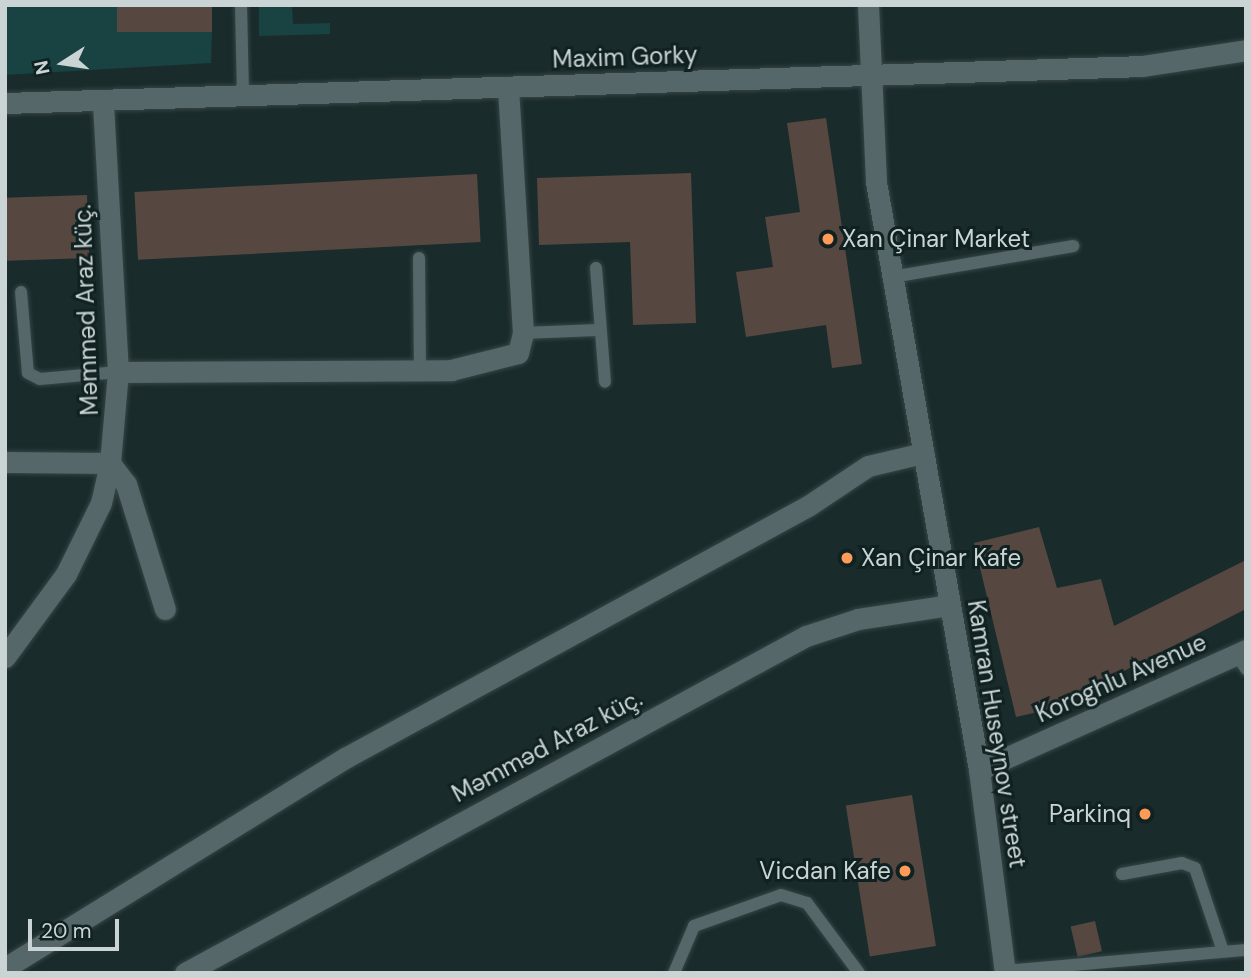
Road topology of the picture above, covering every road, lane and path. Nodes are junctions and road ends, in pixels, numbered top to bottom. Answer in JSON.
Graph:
{"nodes":[{"id":1,"x":241,"y":5,"type":"edge"},
{"id":2,"x":868,"y":5,"type":"edge"},
{"id":3,"x":1246,"y":50,"type":"edge"},
{"id":4,"x":869,"y":73,"type":"junction"},
{"id":5,"x":508,"y":88,"type":"junction"},
{"id":6,"x":243,"y":96,"type":"junction"},
{"id":7,"x":103,"y":101,"type":"junction"},
{"id":8,"x":5,"y":103,"type":"edge"},
{"id":9,"x":1073,"y":246,"type":"dead end"},
{"id":10,"x":419,"y":258,"type":"dead end"},
{"id":11,"x":596,"y":268,"type":"dead end"},
{"id":12,"x":892,"y":278,"type":"junction"},
{"id":13,"x":21,"y":292,"type":"dead end"},
{"id":14,"x":598,"y":330,"type":"junction"},
{"id":15,"x":523,"y":333,"type":"junction"},
{"id":16,"x":420,"y":370,"type":"junction"},
{"id":17,"x":118,"y":372,"type":"junction"},
{"id":18,"x":605,"y":382,"type":"dead end"},
{"id":19,"x":923,"y":453,"type":"junction"},
{"id":20,"x":5,"y":462,"type":"edge"},
{"id":21,"x":110,"y":463,"type":"junction"},
{"id":22,"x":949,"y":605,"type":"junction"},
{"id":23,"x":165,"y":609,"type":"dead end"},
{"id":24,"x":5,"y":657,"type":"edge"},
{"id":25,"x":1243,"y":658,"type":"edge"},
{"id":26,"x":979,"y":770,"type":"junction"},
{"id":27,"x":1122,"y":874,"type":"dead end"},
{"id":28,"x":1246,"y":950,"type":"edge"},
{"id":29,"x":1223,"y":951,"type":"junction"},
{"id":30,"x":5,"y":968,"type":"edge"},
{"id":31,"x":1005,"y":972,"type":"edge"},
{"id":32,"x":185,"y":973,"type":"edge"},
{"id":33,"x":674,"y":973,"type":"edge"},
{"id":34,"x":859,"y":973,"type":"edge"}],
"edges":[{"from":1,"to":6,"type":"lane"},
{"from":2,"to":4,"type":"street","name":"Kamran Huseynov street"},
{"from":3,"to":4,"type":"street","name":"Maxim Gorky"},
{"from":4,"to":5,"type":"street","name":"Maxim Gorky"},
{"from":4,"to":12,"type":"street","name":"Kamran Huseynov street"},
{"from":5,"to":6,"type":"street","name":"Maxim Gorky"},
{"from":5,"to":15,"type":"street"},
{"from":6,"to":7,"type":"street","name":"Maxim Gorky"},
{"from":7,"to":8,"type":"street","name":"Maxim Gorky"},
{"from":7,"to":17,"type":"street","name":"Məmməd Araz küç."},
{"from":9,"to":12,"type":"lane"},
{"from":10,"to":16,"type":"lane"},
{"from":11,"to":14,"type":"lane"},
{"from":12,"to":19,"type":"street","name":"Kamran Huseynov street"},
{"from":13,"to":17,"type":"lane"},
{"from":14,"to":15,"type":"lane"},
{"from":14,"to":18,"type":"lane"},
{"from":15,"to":16,"type":"street"},
{"from":16,"to":17,"type":"street"},
{"from":17,"to":21,"type":"street","name":"Məmməd Araz küç."},
{"from":19,"to":22,"type":"street","name":"Kamran Huseynov street"},
{"from":19,"to":30,"type":"street"},
{"from":20,"to":21,"type":"street"},
{"from":21,"to":23,"type":"street"},
{"from":21,"to":24,"type":"street","name":"Məmməd Araz küç."},
{"from":22,"to":26,"type":"street","name":"Kamran Huseynov street"},
{"from":22,"to":32,"type":"street","name":"Məmməd Araz küç."},
{"from":25,"to":26,"type":"street","name":"Koroghlu Avenue"},
{"from":26,"to":31,"type":"street","name":"Kamran Huseynov street"},
{"from":27,"to":29,"type":"lane"},
{"from":28,"to":29,"type":"lane"},
{"from":29,"to":31,"type":"lane"},
{"from":33,"to":34,"type":"lane"}]}
